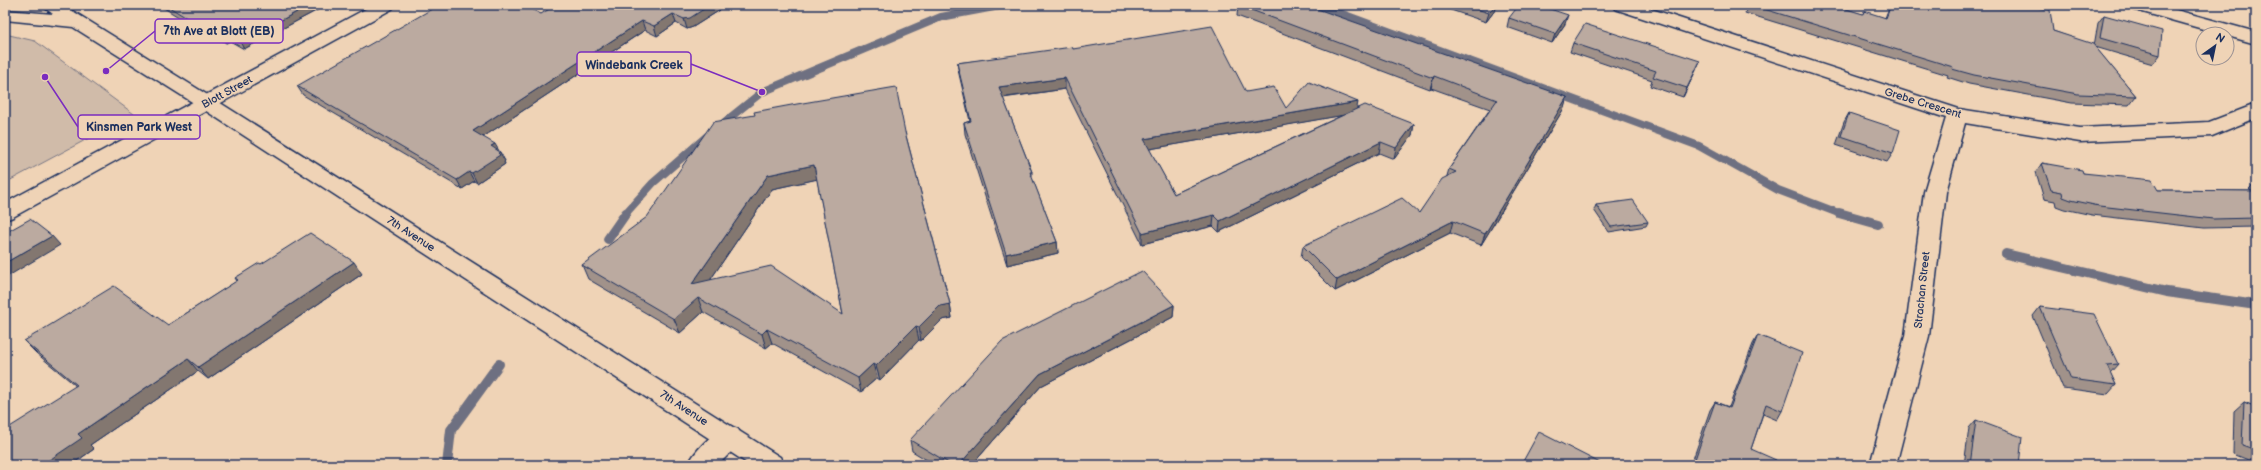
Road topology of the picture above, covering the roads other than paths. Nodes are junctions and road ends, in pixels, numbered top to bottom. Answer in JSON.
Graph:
{"nodes":[{"id":1,"x":50,"y":5,"type":"edge"},
{"id":2,"x":386,"y":5,"type":"edge"},
{"id":3,"x":1621,"y":5,"type":"edge"},
{"id":4,"x":2138,"y":5,"type":"edge"},
{"id":5,"x":5,"y":15,"type":"edge"},
{"id":6,"x":77,"y":22,"type":"junction"},
{"id":7,"x":2256,"y":38,"type":"edge"},
{"id":8,"x":207,"y":103,"type":"junction"},
{"id":9,"x":2256,"y":110,"type":"edge"},
{"id":10,"x":1957,"y":115,"type":"junction"},
{"id":11,"x":5,"y":212,"type":"edge"},
{"id":12,"x":729,"y":437,"type":"junction"},
{"id":13,"x":701,"y":465,"type":"edge"},
{"id":14,"x":772,"y":465,"type":"edge"},
{"id":15,"x":1883,"y":465,"type":"edge"}],
"edges":[{"from":1,"to":6,"type":"street","name":"7th Avenue"},
{"from":2,"to":8,"type":"street","name":"Blott Street"},
{"from":3,"to":10,"type":"street","name":"Grebe Crescent"},
{"from":4,"to":7,"type":"street"},
{"from":5,"to":6,"type":"street"},
{"from":6,"to":8,"type":"street","name":"7th Avenue"},
{"from":8,"to":11,"type":"street","name":"Blott Street"},
{"from":8,"to":12,"type":"street","name":"7th Avenue"},
{"from":9,"to":10,"type":"street","name":"Grebe Crescent"},
{"from":10,"to":15,"type":"street","name":"Strachan Street"},
{"from":12,"to":13,"type":"street"},
{"from":12,"to":14,"type":"street","name":"7th Avenue"}]}
